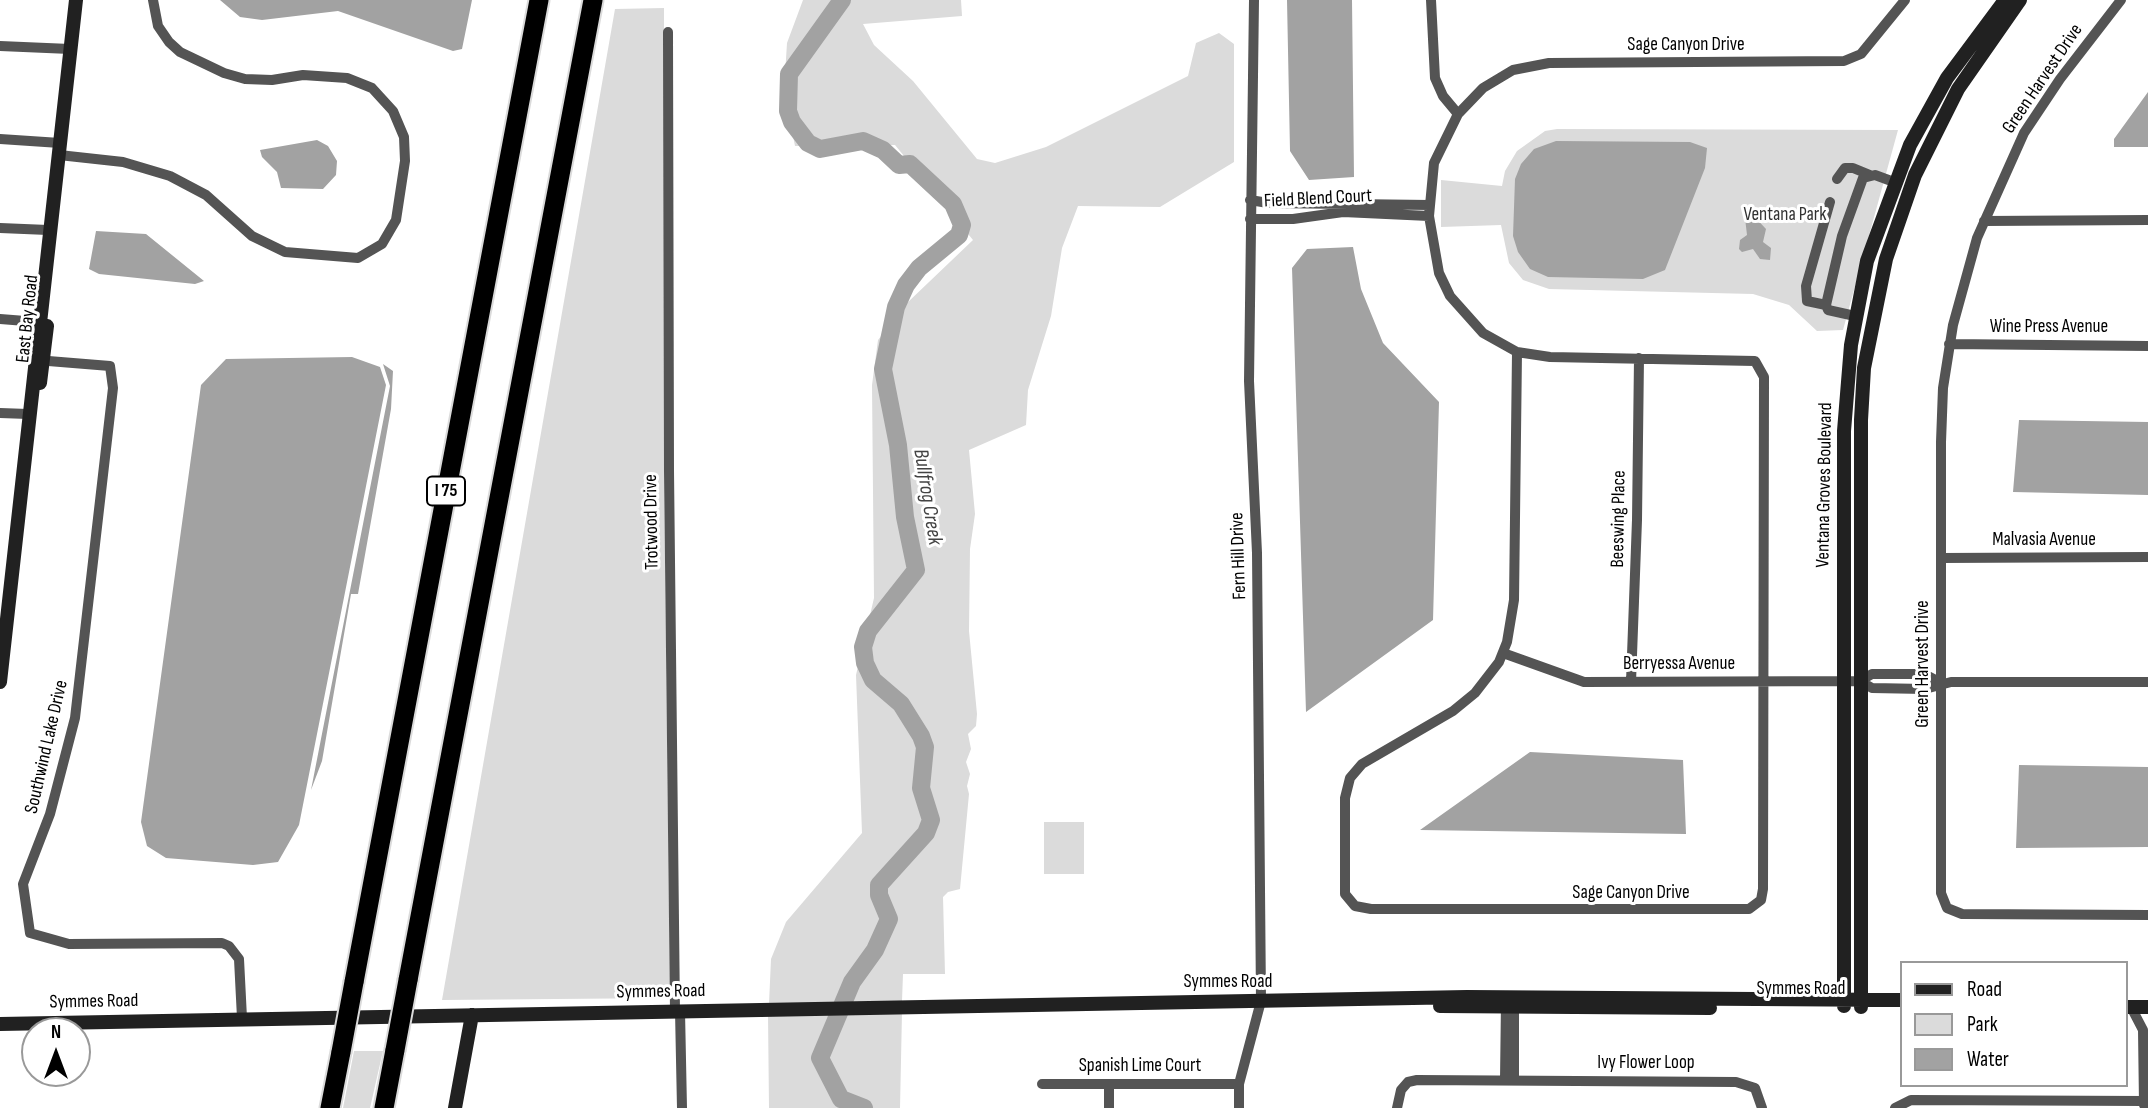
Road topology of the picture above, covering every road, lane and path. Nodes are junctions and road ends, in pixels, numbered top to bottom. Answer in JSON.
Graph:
{"nodes":[{"id":1,"x":76,"y":0,"type":"edge"},
{"id":2,"x":153,"y":0,"type":"edge"},
{"id":3,"x":539,"y":0,"type":"edge"},
{"id":4,"x":593,"y":0,"type":"edge"},
{"id":5,"x":1254,"y":0,"type":"edge"},
{"id":6,"x":1431,"y":0,"type":"edge"},
{"id":7,"x":1905,"y":0,"type":"edge"},
{"id":8,"x":2005,"y":0,"type":"edge"},
{"id":9,"x":2020,"y":0,"type":"edge"},
{"id":10,"x":2121,"y":0,"type":"edge"},
{"id":11,"x":668,"y":32,"type":"dead end"},
{"id":12,"x":0,"y":46,"type":"edge"},
{"id":13,"x":71,"y":49,"type":"junction"},
{"id":14,"x":1458,"y":114,"type":"junction"},
{"id":15,"x":0,"y":139,"type":"edge"},
{"id":16,"x":59,"y":149,"type":"junction"},
{"id":17,"x":1870,"y":175,"type":"junction"},
{"id":18,"x":1837,"y":179,"type":"dead end"},
{"id":19,"x":1894,"y":182,"type":"junction"},
{"id":20,"x":1912,"y":184,"type":"junction"},
{"id":21,"x":54,"y":198,"type":"junction"},
{"id":22,"x":1250,"y":200,"type":"junction"},
{"id":23,"x":1830,"y":202,"type":"dead end"},
{"id":24,"x":1430,"y":210,"type":"junction"},
{"id":25,"x":1250,"y":219,"type":"junction"},
{"id":26,"x":1984,"y":220,"type":"junction"},
{"id":27,"x":2148,"y":220,"type":"edge"},
{"id":28,"x":0,"y":228,"type":"edge"},
{"id":29,"x":48,"y":230,"type":"junction"},
{"id":30,"x":1826,"y":305,"type":"junction"},
{"id":31,"x":1856,"y":316,"type":"junction"},
{"id":32,"x":0,"y":319,"type":"edge"},
{"id":33,"x":38,"y":322,"type":"junction"},
{"id":34,"x":1950,"y":344,"type":"junction"},
{"id":35,"x":2148,"y":346,"type":"edge"},
{"id":36,"x":1517,"y":352,"type":"junction"},
{"id":37,"x":1867,"y":354,"type":"junction"},
{"id":38,"x":1639,"y":358,"type":"junction"},
{"id":39,"x":38,"y":361,"type":"junction"},
{"id":40,"x":0,"y":412,"type":"edge"},
{"id":41,"x":28,"y":414,"type":"junction"},
{"id":42,"x":27,"y":442,"type":"junction"},
{"id":43,"x":2148,"y":557,"type":"edge"},
{"id":44,"x":1941,"y":558,"type":"junction"},
{"id":45,"x":1503,"y":653,"type":"junction"},
{"id":46,"x":1631,"y":681,"type":"junction"},
{"id":47,"x":1761,"y":681,"type":"junction"},
{"id":48,"x":1845,"y":681,"type":"junction"},
{"id":49,"x":1860,"y":681,"type":"junction"},
{"id":50,"x":0,"y":682,"type":"edge"},
{"id":51,"x":2148,"y":682,"type":"edge"},
{"id":52,"x":1941,"y":683,"type":"junction"},
{"id":53,"x":2148,"y":915,"type":"edge"},
{"id":54,"x":1899,"y":1000,"type":"edge"},
{"id":55,"x":1261,"y":1001,"type":"junction"},
{"id":56,"x":1510,"y":1002,"type":"junction"},
{"id":57,"x":1844,"y":1004,"type":"junction"},
{"id":58,"x":1861,"y":1004,"type":"junction"},
{"id":59,"x":2128,"y":1007,"type":"edge"},
{"id":60,"x":2148,"y":1007,"type":"edge"},
{"id":61,"x":1899,"y":1008,"type":"edge"},
{"id":62,"x":677,"y":1011,"type":"junction"},
{"id":63,"x":472,"y":1015,"type":"junction"},
{"id":64,"x":242,"y":1018,"type":"junction"},
{"id":65,"x":0,"y":1024,"type":"edge"},
{"id":66,"x":1510,"y":1080,"type":"junction"},
{"id":67,"x":1042,"y":1084,"type":"dead end"},
{"id":68,"x":1109,"y":1084,"type":"junction"},
{"id":69,"x":1239,"y":1084,"type":"junction"},
{"id":70,"x":2144,"y":1105,"type":"edge"},
{"id":71,"x":330,"y":1108,"type":"edge"},
{"id":72,"x":384,"y":1108,"type":"edge"},
{"id":73,"x":455,"y":1108,"type":"edge"},
{"id":74,"x":682,"y":1108,"type":"edge"},
{"id":75,"x":1108,"y":1108,"type":"edge"},
{"id":76,"x":1239,"y":1108,"type":"edge"},
{"id":77,"x":1397,"y":1108,"type":"edge"},
{"id":78,"x":1762,"y":1108,"type":"edge"},
{"id":79,"x":1895,"y":1108,"type":"edge"}],
"edges":[{"from":1,"to":13,"type":"street","name":"East Bay Road"},
{"from":2,"to":16,"type":"street"},
{"from":3,"to":71,"type":"highway","number":"I 75","bridge":true},
{"from":4,"to":72,"type":"highway","bridge":true},
{"from":5,"to":22,"type":"street","name":"Fern Hill Drive"},
{"from":6,"to":14,"type":"street"},
{"from":7,"to":14,"type":"street","name":"Sage Canyon Drive"},
{"from":8,"to":19,"type":"street","name":"Ventana Groves Boulevard"},
{"from":9,"to":20,"type":"street","name":"Ventana Groves Boulevard"},
{"from":10,"to":26,"type":"street","name":"Green Harvest Drive"},
{"from":11,"to":62,"type":"street","name":"Trotwood Drive"},
{"from":12,"to":13,"type":"street"},
{"from":13,"to":16,"type":"street","name":"East Bay Road"},
{"from":14,"to":24,"type":"street","name":"Sage Canyon Drive"},
{"from":15,"to":16,"type":"street"},
{"from":16,"to":21,"type":"street","name":"East Bay Road"},
{"from":17,"to":18,"type":"street"},
{"from":17,"to":19,"type":"street"},
{"from":17,"to":30,"type":"street"},
{"from":19,"to":20,"type":"street"},
{"from":19,"to":31,"type":"street","name":"Ventana Groves Boulevard"},
{"from":20,"to":37,"type":"street","name":"Ventana Groves Boulevard"},
{"from":21,"to":29,"type":"street","name":"East Bay Road"},
{"from":21,"to":39,"type":"street","name":"East Bay Road"},
{"from":22,"to":24,"type":"street","name":"Field Blend Court"},
{"from":22,"to":25,"type":"street","name":"Fern Hill Drive"},
{"from":23,"to":30,"type":"street"},
{"from":24,"to":25,"type":"street","name":"Field Blend Court"},
{"from":24,"to":36,"type":"street","name":"Sage Canyon Drive"},
{"from":25,"to":55,"type":"street","name":"Fern Hill Drive"},
{"from":26,"to":27,"type":"street"},
{"from":26,"to":34,"type":"street","name":"Green Harvest Drive"},
{"from":28,"to":29,"type":"street"},
{"from":29,"to":33,"type":"street","name":"East Bay Road"},
{"from":30,"to":31,"type":"street"},
{"from":31,"to":37,"type":"street"},
{"from":31,"to":48,"type":"street","name":"Ventana Groves Boulevard"},
{"from":32,"to":33,"type":"street"},
{"from":33,"to":39,"type":"street","name":"East Bay Road"},
{"from":34,"to":35,"type":"street","name":"Wine Press Avenue"},
{"from":34,"to":44,"type":"street","name":"Green Harvest Drive"},
{"from":36,"to":38,"type":"street","name":"Sage Canyon Drive"},
{"from":36,"to":45,"type":"street","name":"Sage Canyon Drive"},
{"from":37,"to":49,"type":"street","name":"Ventana Groves Boulevard"},
{"from":38,"to":46,"type":"street","name":"Beeswing Place"},
{"from":38,"to":47,"type":"street","name":"Sage Canyon Drive"},
{"from":39,"to":41,"type":"street","name":"East Bay Road"},
{"from":39,"to":42,"type":"street","name":"East Bay Road"},
{"from":39,"to":64,"type":"street","name":"Southwind Lake Drive"},
{"from":40,"to":41,"type":"street"},
{"from":41,"to":42,"type":"street","name":"East Bay Road"},
{"from":42,"to":50,"type":"street","name":"East Bay Road"},
{"from":43,"to":44,"type":"street","name":"Malvasia Avenue"},
{"from":44,"to":52,"type":"street","name":"Green Harvest Drive"},
{"from":45,"to":46,"type":"street","name":"Berryessa Avenue"},
{"from":45,"to":47,"type":"street","name":"Sage Canyon Drive"},
{"from":46,"to":47,"type":"street","name":"Berryessa Avenue"},
{"from":47,"to":48,"type":"street","name":"Berryessa Avenue"},
{"from":48,"to":49,"type":"street","name":"Berryessa Avenue"},
{"from":48,"to":57,"type":"street","name":"Ventana Groves Boulevard"},
{"from":49,"to":52,"type":"street","name":"Berryessa Avenue"},
{"from":49,"to":58,"type":"street","name":"Ventana Groves Boulevard"},
{"from":51,"to":52,"type":"street","name":"Berryessa Avenue"},
{"from":52,"to":53,"type":"street","name":"Green Harvest Drive"},
{"from":54,"to":58,"type":"street","name":"Symmes Road"},
{"from":55,"to":56,"type":"street","name":"Symmes Road"},
{"from":55,"to":62,"type":"street","name":"Symmes Road"},
{"from":55,"to":69,"type":"street","name":"Fern Hill Drive"},
{"from":56,"to":57,"type":"street","name":"Symmes Road"},
{"from":56,"to":66,"type":"street"},
{"from":57,"to":58,"type":"street","name":"Symmes Road"},
{"from":58,"to":61,"type":"street","name":"Symmes Road"},
{"from":59,"to":60,"type":"street"},
{"from":59,"to":70,"type":"street"},
{"from":62,"to":63,"type":"street","name":"Symmes Road"},
{"from":62,"to":74,"type":"street","name":"Trotwood Drive"},
{"from":63,"to":64,"type":"street","name":"Symmes Road"},
{"from":63,"to":73,"type":"street"},
{"from":64,"to":65,"type":"street","name":"Symmes Road"},
{"from":66,"to":77,"type":"street","name":"Ivy Flower Loop"},
{"from":66,"to":78,"type":"street","name":"Ivy Flower Loop"},
{"from":67,"to":68,"type":"street","name":"Spanish Lime Court"},
{"from":68,"to":69,"type":"street","name":"Spanish Lime Court"},
{"from":68,"to":75,"type":"street"},
{"from":69,"to":76,"type":"street","name":"Fern Hill Drive"},
{"from":70,"to":79,"type":"street"}]}
